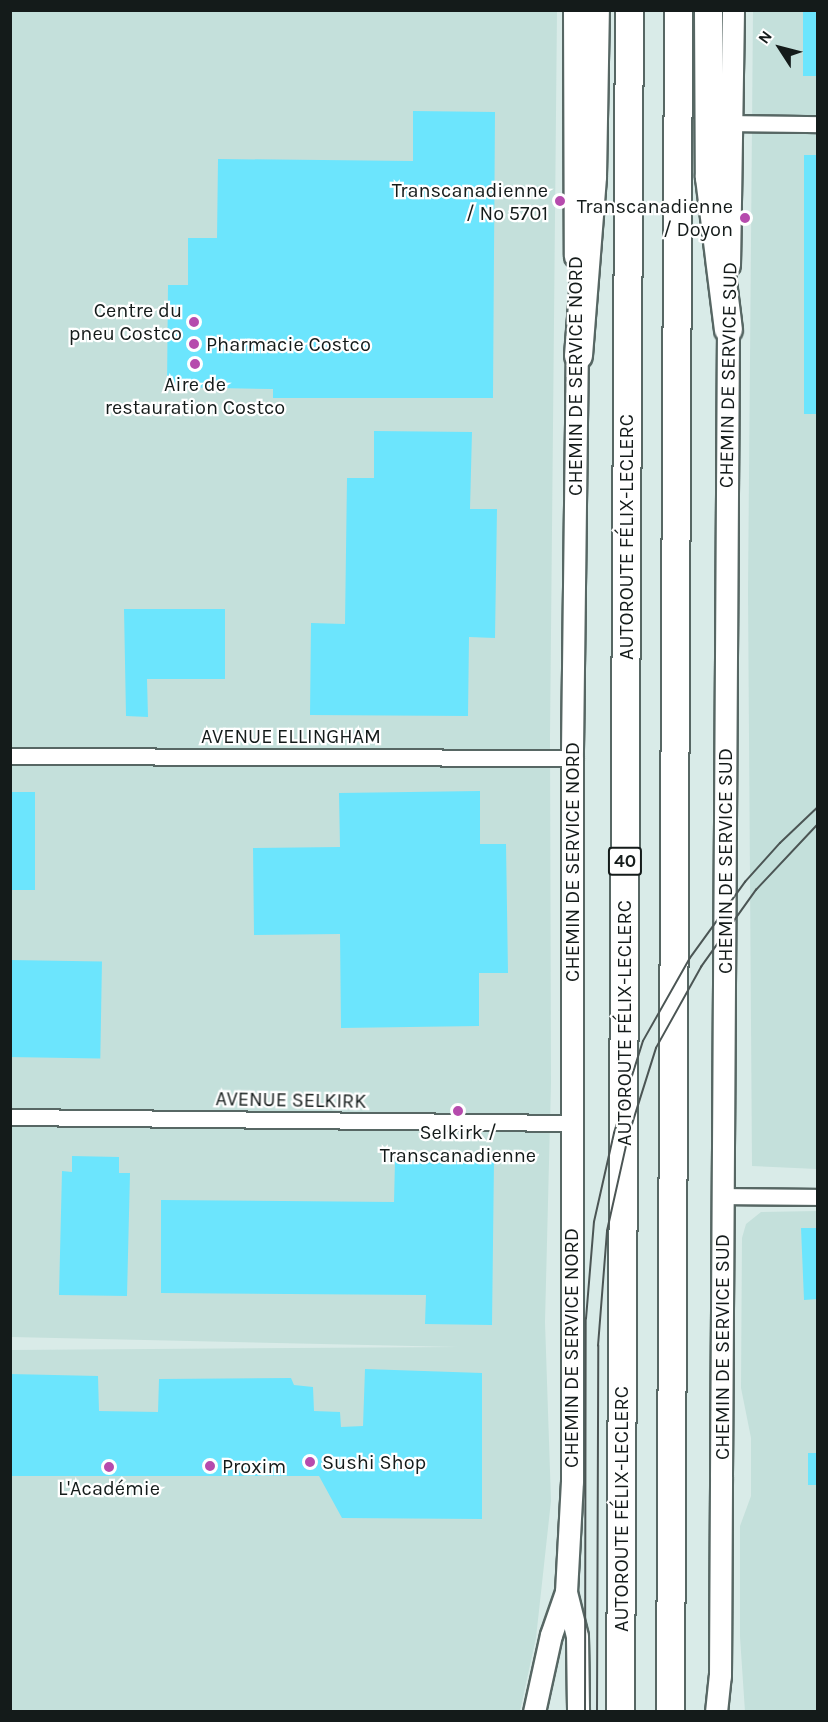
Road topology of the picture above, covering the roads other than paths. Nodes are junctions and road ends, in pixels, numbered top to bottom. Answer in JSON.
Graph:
{"nodes":[{"id":1,"x":574,"y":10,"type":"edge"},
{"id":2,"x":595,"y":10,"type":"edge"},
{"id":3,"x":629,"y":10,"type":"edge"},
{"id":4,"x":678,"y":10,"type":"edge"},
{"id":5,"x":708,"y":10,"type":"edge"},
{"id":6,"x":733,"y":10,"type":"edge"},
{"id":7,"x":732,"y":123,"type":"junction"},
{"id":8,"x":818,"y":124,"type":"edge"},
{"id":9,"x":728,"y":329,"type":"junction"},
{"id":10,"x":578,"y":355,"type":"junction"},
{"id":11,"x":10,"y":756,"type":"edge"},
{"id":12,"x":572,"y":758,"type":"junction"},
{"id":13,"x":10,"y":1116,"type":"edge"},
{"id":14,"x":571,"y":1123,"type":"junction"},
{"id":15,"x":723,"y":1196,"type":"junction"},
{"id":16,"x":818,"y":1197,"type":"edge"},
{"id":17,"x":566,"y":1592,"type":"junction"},
{"id":18,"x":720,"y":1676,"type":"junction"},
{"id":19,"x":534,"y":1712,"type":"edge"},
{"id":20,"x":578,"y":1712,"type":"edge"},
{"id":21,"x":620,"y":1712,"type":"edge"},
{"id":22,"x":670,"y":1712,"type":"edge"},
{"id":23,"x":716,"y":1712,"type":"edge"},
{"id":24,"x":728,"y":1712,"type":"edge"}],
"edges":[{"from":1,"to":10,"type":"main road","name":"CHEMIN DE SERVICE NORD"},
{"from":2,"to":10,"type":"highway"},
{"from":3,"to":21,"type":"highway","name":"AUTOROUTE FÉLIX-LECLERC","number":"40"},
{"from":4,"to":22,"type":"highway"},
{"from":5,"to":9,"type":"highway"},
{"from":6,"to":7,"type":"main road","name":"CHEMIN DE SERVICE SUD"},
{"from":7,"to":8,"type":"street"},
{"from":7,"to":9,"type":"main road","name":"CHEMIN DE SERVICE SUD"},
{"from":9,"to":15,"type":"main road","name":"CHEMIN DE SERVICE SUD"},
{"from":10,"to":12,"type":"main road","name":"CHEMIN DE SERVICE NORD"},
{"from":11,"to":12,"type":"street","name":"AVENUE ELLINGHAM"},
{"from":12,"to":14,"type":"main road","name":"CHEMIN DE SERVICE NORD"},
{"from":13,"to":14,"type":"street","name":"AVENUE SELKIRK"},
{"from":14,"to":17,"type":"main road","name":"CHEMIN DE SERVICE NORD"},
{"from":15,"to":16,"type":"street"},
{"from":15,"to":18,"type":"main road","name":"CHEMIN DE SERVICE SUD"},
{"from":17,"to":19,"type":"main road"},
{"from":17,"to":20,"type":"main road","name":"CHEMIN DE SERVICE NORD"},
{"from":18,"to":23,"type":"main road","name":"CHEMIN DE SERVICE SUD"},
{"from":18,"to":24,"type":"main road"}]}
